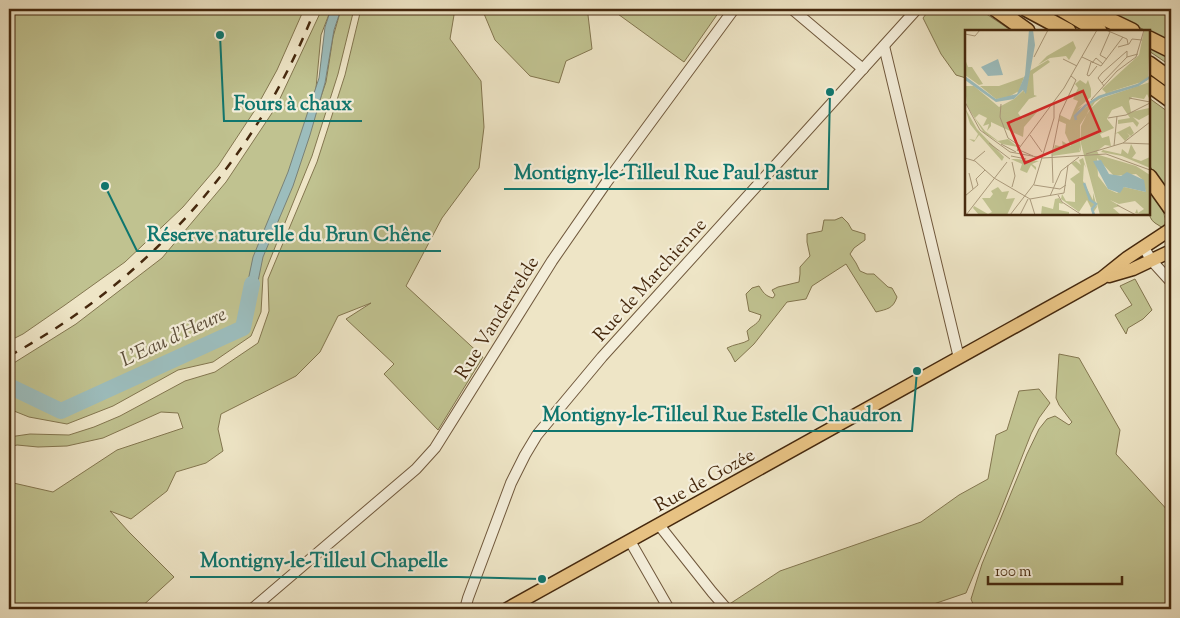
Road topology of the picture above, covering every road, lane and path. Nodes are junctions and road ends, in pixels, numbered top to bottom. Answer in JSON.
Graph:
{"nodes":[{"id":1,"x":734,"y":9,"type":"edge"},
{"id":2,"x":792,"y":9,"type":"edge"},
{"id":3,"x":996,"y":9,"type":"edge"},
{"id":4,"x":1028,"y":9,"type":"edge"},
{"id":5,"x":1062,"y":9,"type":"edge"},
{"id":6,"x":1086,"y":9,"type":"edge"},
{"id":7,"x":915,"y":11,"type":"edge"},
{"id":8,"x":1026,"y":30,"type":"edge"},
{"id":9,"x":1066,"y":30,"type":"edge"},
{"id":10,"x":1097,"y":30,"type":"edge"},
{"id":11,"x":1130,"y":30,"type":"edge"},
{"id":12,"x":1150,"y":40,"type":"edge"},
{"id":13,"x":884,"y":46,"type":"junction"},
{"id":14,"x":1171,"y":50,"type":"edge"},
{"id":15,"x":1150,"y":65,"type":"edge"},
{"id":16,"x":864,"y":69,"type":"junction"},
{"id":17,"x":1171,"y":80,"type":"edge"},
{"id":18,"x":1150,"y":85,"type":"edge"},
{"id":19,"x":1171,"y":100,"type":"edge"},
{"id":20,"x":1150,"y":178,"type":"edge"},
{"id":21,"x":1171,"y":208,"type":"edge"},
{"id":22,"x":1171,"y":229,"type":"edge"},
{"id":23,"x":1144,"y":248,"type":"junction"},
{"id":24,"x":1171,"y":251,"type":"edge"},
{"id":25,"x":1152,"y":260,"type":"junction"},
{"id":26,"x":1102,"y":278,"type":"junction"},
{"id":27,"x":1171,"y":282,"type":"edge"},
{"id":28,"x":959,"y":358,"type":"junction"},
{"id":29,"x":659,"y":525,"type":"junction"},
{"id":30,"x":630,"y":541,"type":"junction"},
{"id":31,"x":725,"y":607,"type":"dead end"},
{"id":32,"x":252,"y":609,"type":"edge"},
{"id":33,"x":465,"y":609,"type":"edge"},
{"id":34,"x":507,"y":609,"type":"edge"},
{"id":35,"x":669,"y":609,"type":"edge"}],
"edges":[{"from":1,"to":32,"type":"street","name":"Rue Vandervelde"},
{"from":2,"to":16,"type":"street"},
{"from":3,"to":8,"type":"highway"},
{"from":4,"to":9,"type":"highway"},
{"from":5,"to":10,"type":"highway"},
{"from":6,"to":11,"type":"highway"},
{"from":7,"to":13,"type":"street","name":"Rue de Marchienne"},
{"from":12,"to":14,"type":"highway"},
{"from":13,"to":16,"type":"street","name":"Rue de Marchienne"},
{"from":13,"to":28,"type":"street"},
{"from":15,"to":17,"type":"highway"},
{"from":16,"to":33,"type":"street","name":"Rue de Marchienne"},
{"from":18,"to":19,"type":"highway"},
{"from":20,"to":21,"type":"highway"},
{"from":22,"to":23,"type":"main road","name":"Rue de Gozée"},
{"from":23,"to":25,"type":"street"},
{"from":23,"to":26,"type":"main road","name":"Rue de Gozée"},
{"from":24,"to":25,"type":"main road","name":"Rue de Gozée"},
{"from":25,"to":26,"type":"main road","name":"Rue de Gozée"},
{"from":25,"to":27,"type":"street"},
{"from":26,"to":28,"type":"main road","name":"Rue de Gozée"},
{"from":28,"to":29,"type":"main road","name":"Rue de Gozée"},
{"from":29,"to":30,"type":"main road","name":"Rue de Gozée"},
{"from":29,"to":31,"type":"street"},
{"from":30,"to":34,"type":"main road","name":"Rue de Gozée"},
{"from":30,"to":35,"type":"street"}]}
